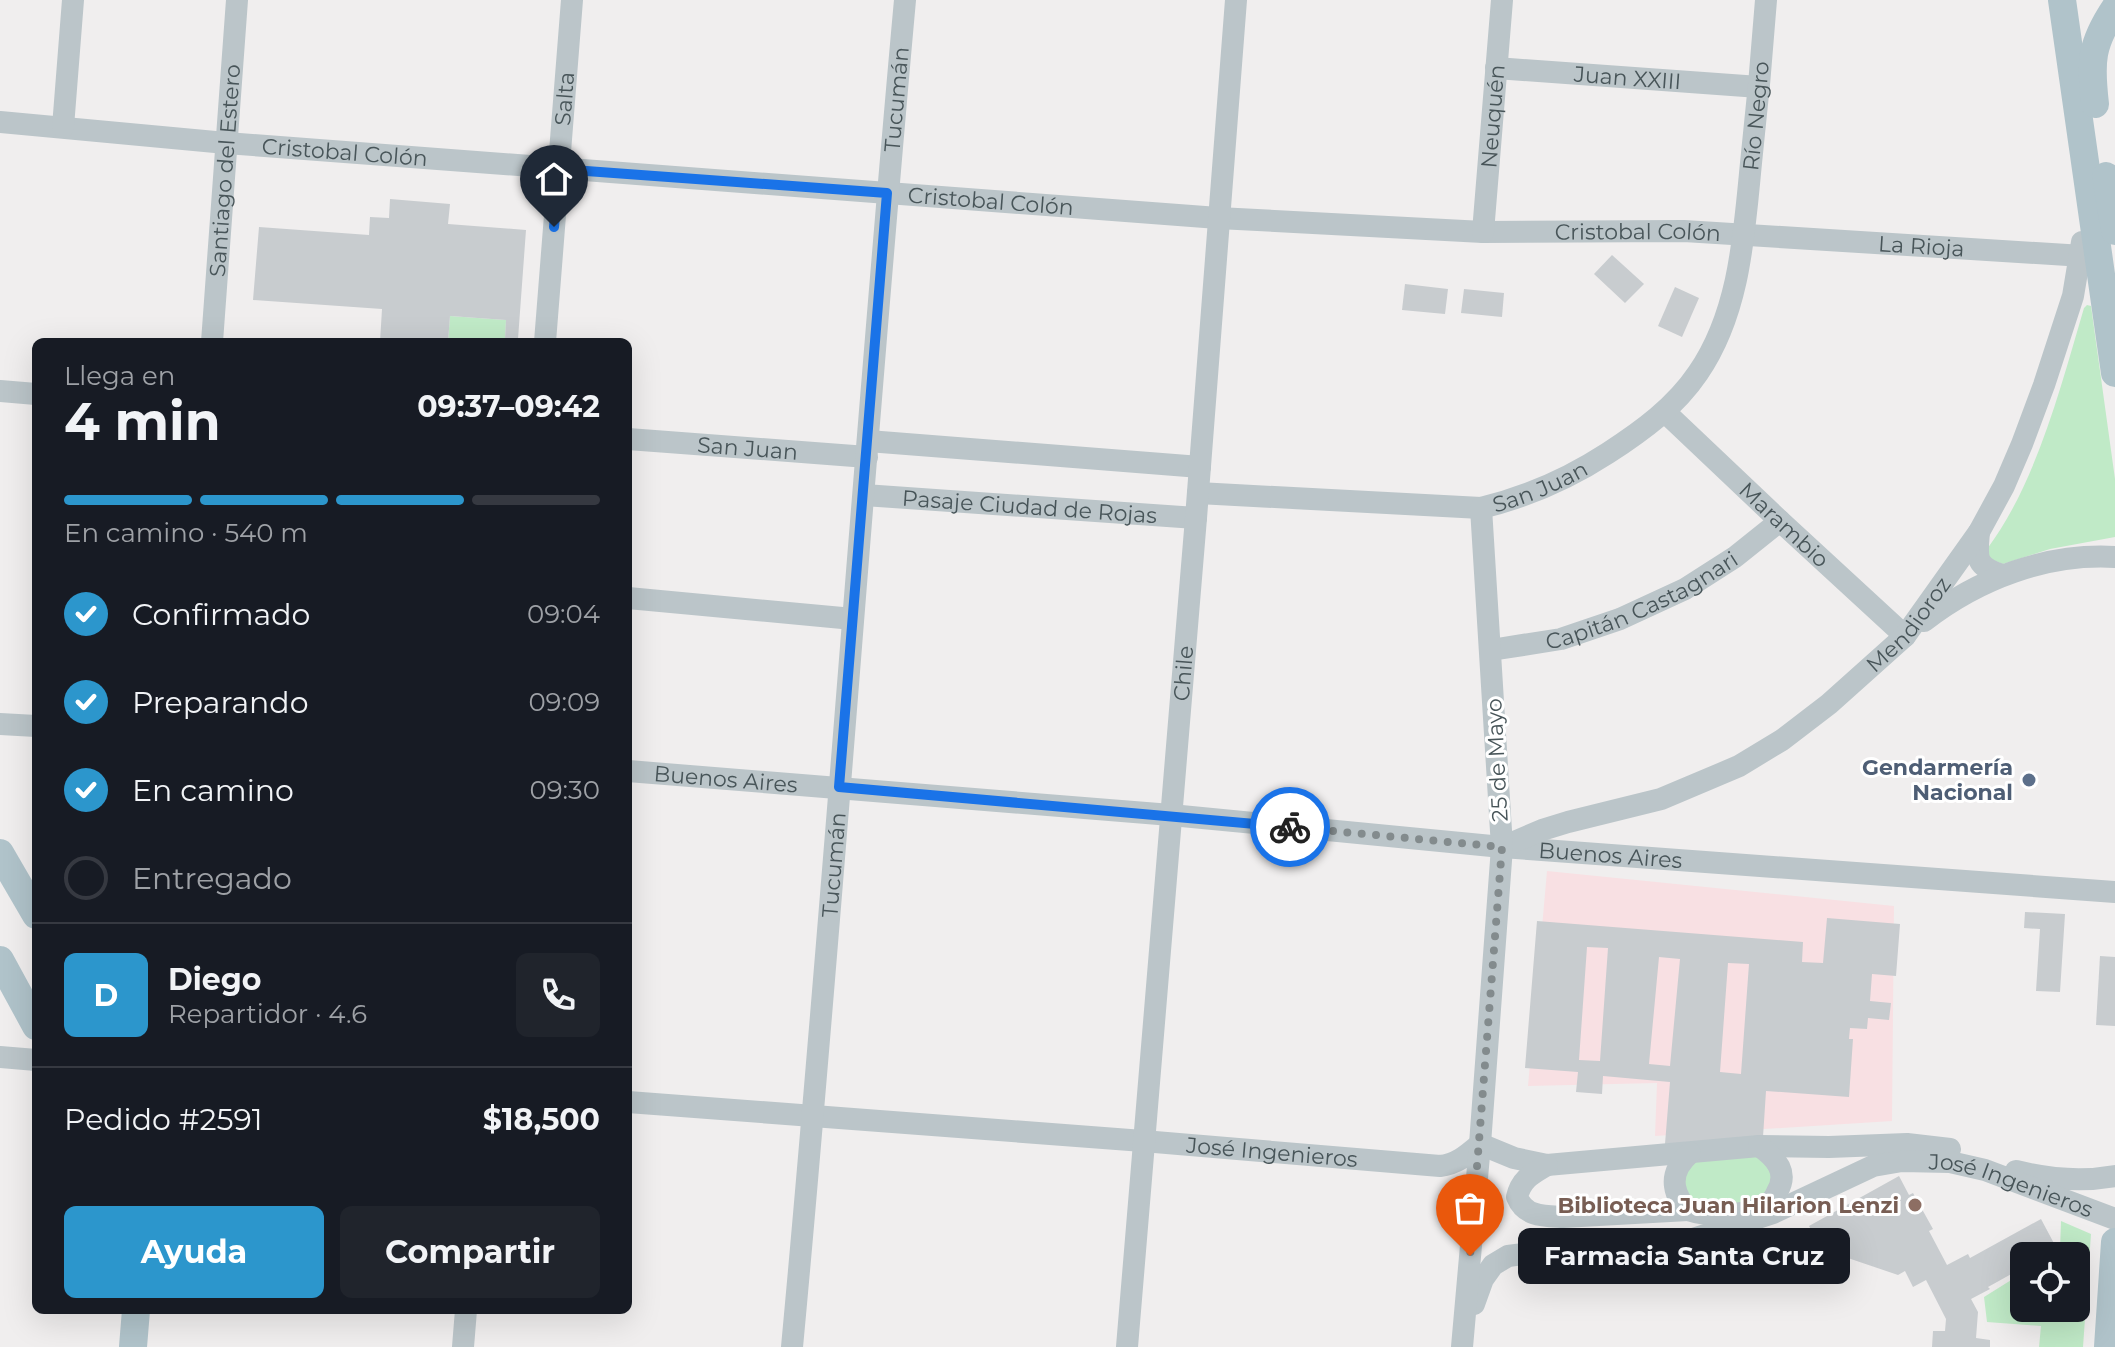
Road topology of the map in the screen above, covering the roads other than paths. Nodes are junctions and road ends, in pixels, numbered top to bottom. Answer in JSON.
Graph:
{"nodes":[{"id":1,"x":73,"y":0,"type":"edge"},
{"id":2,"x":237,"y":0,"type":"edge"},
{"id":3,"x":572,"y":0,"type":"edge"},
{"id":4,"x":905,"y":0,"type":"edge"},
{"id":5,"x":1236,"y":0,"type":"edge"},
{"id":6,"x":1502,"y":0,"type":"edge"},
{"id":7,"x":1766,"y":0,"type":"edge"},
{"id":8,"x":2062,"y":0,"type":"edge"},
{"id":9,"x":2115,"y":8,"type":"edge"},
{"id":10,"x":1496,"y":68,"type":"junction"},
{"id":11,"x":1759,"y":87,"type":"junction"},
{"id":12,"x":0,"y":122,"type":"edge"},
{"id":13,"x":63,"y":127,"type":"junction"},
{"id":14,"x":226,"y":143,"type":"junction"},
{"id":15,"x":559,"y":169,"type":"junction"},
{"id":16,"x":887,"y":193,"type":"junction"},
{"id":17,"x":1218,"y":218,"type":"junction"},
{"id":18,"x":2115,"y":231,"type":"edge"},
{"id":19,"x":1483,"y":232,"type":"junction"},
{"id":20,"x":1744,"y":233,"type":"junction"},
{"id":21,"x":2089,"y":256,"type":"junction"},
{"id":22,"x":212,"y":338,"type":"edge"},
{"id":23,"x":545,"y":338,"type":"edge"},
{"id":24,"x":2115,"y":373,"type":"edge"},
{"id":25,"x":0,"y":391,"type":"edge"},
{"id":26,"x":32,"y":394,"type":"edge"},
{"id":27,"x":1665,"y":412,"type":"junction"},
{"id":28,"x":632,"y":439,"type":"edge"},
{"id":29,"x":867,"y":449,"type":"junction"},
{"id":30,"x":1200,"y":467,"type":"junction"},
{"id":31,"x":1198,"y":493,"type":"junction"},
{"id":32,"x":864,"y":495,"type":"junction"},
{"id":33,"x":1481,"y":508,"type":"junction"},
{"id":34,"x":1196,"y":518,"type":"junction"},
{"id":35,"x":1780,"y":521,"type":"junction"},
{"id":36,"x":1979,"y":532,"type":"junction"},
{"id":37,"x":2115,"y":557,"type":"edge"},
{"id":38,"x":2002,"y":575,"type":"junction"},
{"id":39,"x":632,"y":598,"type":"edge"},
{"id":40,"x":853,"y":619,"type":"junction"},
{"id":41,"x":1905,"y":636,"type":"junction"},
{"id":42,"x":1491,"y":650,"type":"junction"},
{"id":43,"x":0,"y":724,"type":"edge"},
{"id":44,"x":32,"y":726,"type":"edge"},
{"id":45,"x":632,"y":771,"type":"edge"},
{"id":46,"x":839,"y":787,"type":"junction"},
{"id":47,"x":1171,"y":815,"type":"junction"},
{"id":48,"x":1502,"y":847,"type":"junction"},
{"id":49,"x":0,"y":853,"type":"edge"},
{"id":50,"x":2115,"y":892,"type":"edge"},
{"id":51,"x":32,"y":908,"type":"edge"},
{"id":52,"x":0,"y":960,"type":"edge"},
{"id":53,"x":32,"y":1019,"type":"edge"},
{"id":54,"x":0,"y":1057,"type":"edge"},
{"id":55,"x":32,"y":1060,"type":"edge"},
{"id":56,"x":632,"y":1102,"type":"edge"},
{"id":57,"x":814,"y":1115,"type":"junction"},
{"id":58,"x":1143,"y":1141,"type":"junction"},
{"id":59,"x":1480,"y":1144,"type":"junction"},
{"id":60,"x":1759,"y":1146,"type":"junction"},
{"id":61,"x":1829,"y":1147,"type":"junction"},
{"id":62,"x":1690,"y":1153,"type":"junction"},
{"id":63,"x":1905,"y":1153,"type":"junction"},
{"id":64,"x":1870,"y":1156,"type":"junction"},
{"id":65,"x":1547,"y":1165,"type":"junction"},
{"id":66,"x":2115,"y":1176,"type":"edge"},
{"id":67,"x":1835,"y":1183,"type":"junction"},
{"id":68,"x":1688,"y":1210,"type":"junction"},
{"id":69,"x":1769,"y":1210,"type":"junction"},
{"id":70,"x":2115,"y":1219,"type":"edge"},
{"id":71,"x":2115,"y":1242,"type":"edge"},
{"id":72,"x":136,"y":1314,"type":"edge"},
{"id":73,"x":466,"y":1314,"type":"edge"},
{"id":74,"x":1462,"y":1343,"type":"edge"},
{"id":75,"x":133,"y":1347,"type":"edge"},
{"id":76,"x":463,"y":1347,"type":"edge"},
{"id":77,"x":792,"y":1347,"type":"edge"},
{"id":78,"x":1127,"y":1347,"type":"edge"},
{"id":79,"x":2108,"y":1347,"type":"edge"}],
"edges":[{"from":1,"to":13,"type":"street"},
{"from":2,"to":14,"type":"street","name":"Santiago del Estero"},
{"from":3,"to":15,"type":"street","name":"Salta"},
{"from":4,"to":16,"type":"street","name":"Tucumán"},
{"from":5,"to":17,"type":"street","name":"Chile"},
{"from":6,"to":10,"type":"street","name":"Neuquén"},
{"from":7,"to":11,"type":"street","name":"Río Negro"},
{"from":8,"to":21,"type":"main road"},
{"from":9,"to":18,"type":"main road"},
{"from":10,"to":11,"type":"street","name":"Juan XXIII"},
{"from":10,"to":19,"type":"street","name":"Neuquén"},
{"from":11,"to":20,"type":"street","name":"Río Negro"},
{"from":12,"to":13,"type":"street","name":"Cristobal Colón"},
{"from":13,"to":14,"type":"street","name":"Cristobal Colón"},
{"from":14,"to":15,"type":"street","name":"Cristobal Colón"},
{"from":14,"to":22,"type":"street","name":"Santiago del Estero"},
{"from":15,"to":16,"type":"street","name":"Cristobal Colón"},
{"from":15,"to":23,"type":"street","name":"Salta"},
{"from":16,"to":17,"type":"street","name":"Cristobal Colón"},
{"from":16,"to":29,"type":"street","name":"Tucumán"},
{"from":17,"to":19,"type":"street","name":"Cristobal Colón"},
{"from":17,"to":30,"type":"street","name":"Chile"},
{"from":19,"to":20,"type":"street","name":"Cristobal Colón"},
{"from":20,"to":21,"type":"street","name":"La Rioja"},
{"from":20,"to":27,"type":"street","name":"San Juan"},
{"from":21,"to":24,"type":"main road"},
{"from":21,"to":36,"type":"street","name":"Mendioroz"},
{"from":25,"to":26,"type":"street"},
{"from":27,"to":33,"type":"street","name":"San Juan"},
{"from":27,"to":35,"type":"street","name":"Marambio"},
{"from":28,"to":29,"type":"street","name":"San Juan"},
{"from":29,"to":30,"type":"street","name":"San Juan"},
{"from":29,"to":32,"type":"street","name":"Tucumán"},
{"from":30,"to":31,"type":"street","name":"Chile"},
{"from":31,"to":33,"type":"street","name":"San Juan"},
{"from":31,"to":34,"type":"street","name":"Chile"},
{"from":32,"to":34,"type":"street","name":"Pasaje Ciudad de Rojas"},
{"from":32,"to":40,"type":"street","name":"Tucumán"},
{"from":33,"to":42,"type":"street","name":"25 de Mayo"},
{"from":34,"to":47,"type":"street","name":"Chile"},
{"from":35,"to":41,"type":"street","name":"Marambio"},
{"from":35,"to":42,"type":"street","name":"Capitán Castagnari"},
{"from":36,"to":38,"type":"street"},
{"from":36,"to":41,"type":"street","name":"Mendioroz"},
{"from":37,"to":38,"type":"street"},
{"from":38,"to":41,"type":"street"},
{"from":39,"to":40,"type":"street"},
{"from":40,"to":46,"type":"street","name":"Tucumán"},
{"from":41,"to":48,"type":"street","name":"Mendioroz"},
{"from":42,"to":48,"type":"street","name":"25 de Mayo"},
{"from":43,"to":44,"type":"street"},
{"from":45,"to":46,"type":"street","name":"Buenos Aires"},
{"from":46,"to":47,"type":"street","name":"Buenos Aires"},
{"from":46,"to":57,"type":"street","name":"Tucumán"},
{"from":47,"to":48,"type":"street","name":"Buenos Aires"},
{"from":47,"to":58,"type":"street","name":"Chile"},
{"from":48,"to":50,"type":"street","name":"Buenos Aires"},
{"from":48,"to":59,"type":"street","name":"25 de Mayo"},
{"from":49,"to":51,"type":"main road"},
{"from":52,"to":53,"type":"main road"},
{"from":54,"to":55,"type":"street"},
{"from":56,"to":57,"type":"street","name":"José Ingenieros"},
{"from":57,"to":58,"type":"street","name":"José Ingenieros"},
{"from":57,"to":77,"type":"street","name":"Tucumán"},
{"from":58,"to":59,"type":"street","name":"José Ingenieros"},
{"from":58,"to":78,"type":"street","name":"Chile"},
{"from":59,"to":65,"type":"street"},
{"from":59,"to":74,"type":"street","name":"25 de Mayo"},
{"from":60,"to":61,"type":"street"},
{"from":60,"to":62,"type":"street"},
{"from":60,"to":69,"type":"street"},
{"from":61,"to":64,"type":"street"},
{"from":61,"to":67,"type":"street"},
{"from":62,"to":65,"type":"street"},
{"from":62,"to":68,"type":"street"},
{"from":63,"to":64,"type":"street"},
{"from":63,"to":66,"type":"street"},
{"from":63,"to":70,"type":"street","name":"José Ingenieros"},
{"from":64,"to":67,"type":"street"},
{"from":65,"to":68,"type":"street"},
{"from":67,"to":69,"type":"street"},
{"from":68,"to":69,"type":"street"},
{"from":69,"to":74,"type":"street"},
{"from":71,"to":79,"type":"main road"},
{"from":72,"to":75,"type":"main road"},
{"from":73,"to":76,"type":"street"}]}
